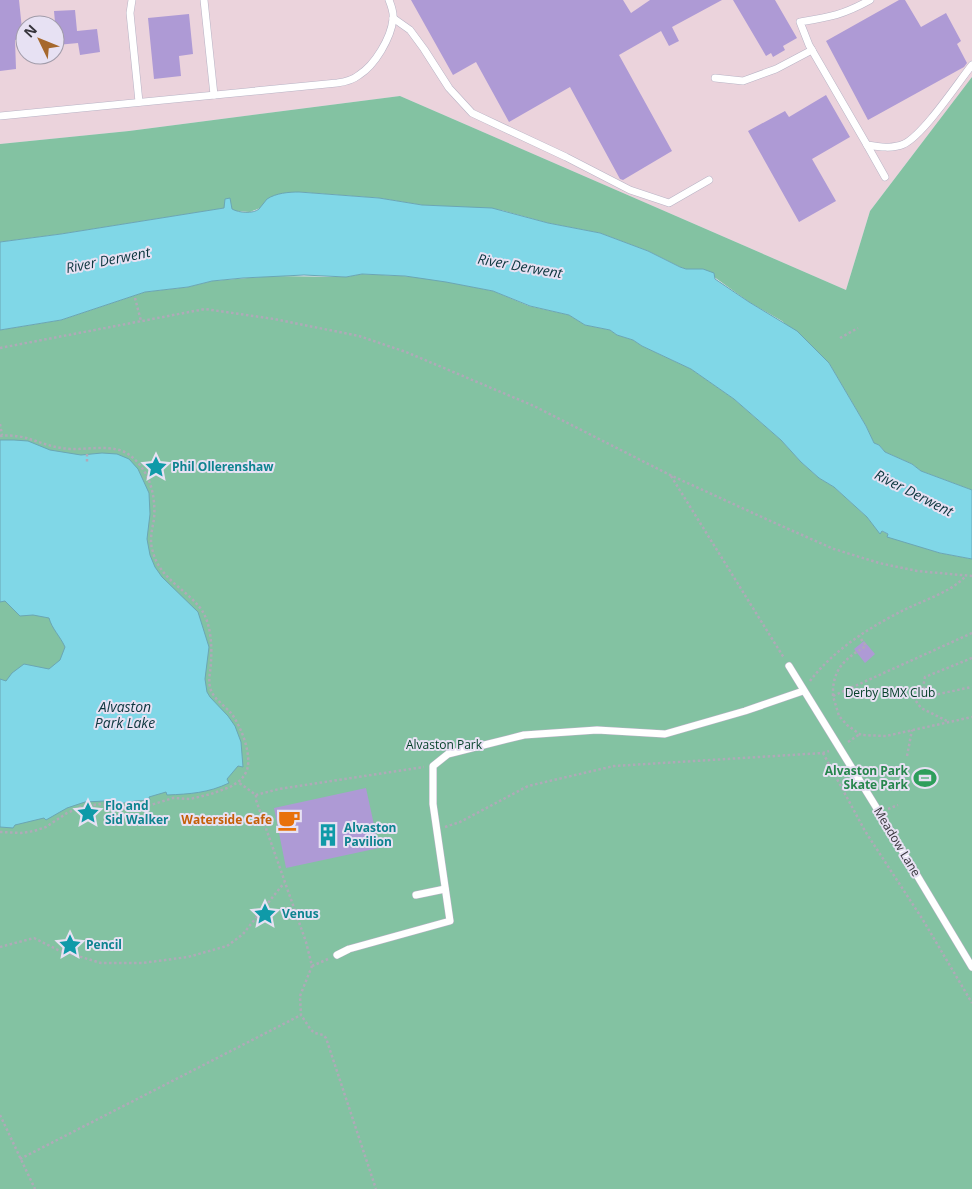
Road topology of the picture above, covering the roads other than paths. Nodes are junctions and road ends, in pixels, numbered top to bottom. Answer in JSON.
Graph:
{"nodes":[{"id":1,"x":132,"y":0,"type":"edge"},
{"id":2,"x":204,"y":0,"type":"edge"},
{"id":3,"x":389,"y":0,"type":"edge"},
{"id":4,"x":870,"y":0,"type":"edge"},
{"id":5,"x":394,"y":18,"type":"junction"},
{"id":6,"x":812,"y":50,"type":"junction"},
{"id":7,"x":972,"y":65,"type":"edge"},
{"id":8,"x":715,"y":78,"type":"dead end"},
{"id":9,"x":214,"y":95,"type":"junction"},
{"id":10,"x":138,"y":102,"type":"junction"},
{"id":11,"x":0,"y":116,"type":"edge"},
{"id":12,"x":867,"y":145,"type":"junction"},
{"id":13,"x":885,"y":177,"type":"dead end"},
{"id":14,"x":709,"y":180,"type":"dead end"},
{"id":15,"x":788,"y":666,"type":"road end"},
{"id":16,"x":803,"y":691,"type":"junction"},
{"id":17,"x":445,"y":889,"type":"junction"},
{"id":18,"x":416,"y":895,"type":"dead end"},
{"id":19,"x":337,"y":955,"type":"road end"},
{"id":20,"x":972,"y":967,"type":"edge"}],
"edges":[{"from":1,"to":10,"type":"lane"},
{"from":2,"to":9,"type":"lane"},
{"from":3,"to":5,"type":"lane"},
{"from":4,"to":6,"type":"lane"},
{"from":5,"to":9,"type":"lane"},
{"from":5,"to":14,"type":"lane"},
{"from":6,"to":8,"type":"lane"},
{"from":6,"to":12,"type":"lane"},
{"from":7,"to":12,"type":"lane"},
{"from":9,"to":10,"type":"lane"},
{"from":10,"to":11,"type":"lane"},
{"from":12,"to":13,"type":"lane"},
{"from":15,"to":16,"type":"lane","name":"Meadow Lane"},
{"from":16,"to":17,"type":"lane"},
{"from":16,"to":20,"type":"lane","name":"Meadow Lane"},
{"from":17,"to":18,"type":"lane"},
{"from":17,"to":19,"type":"lane"}]}
